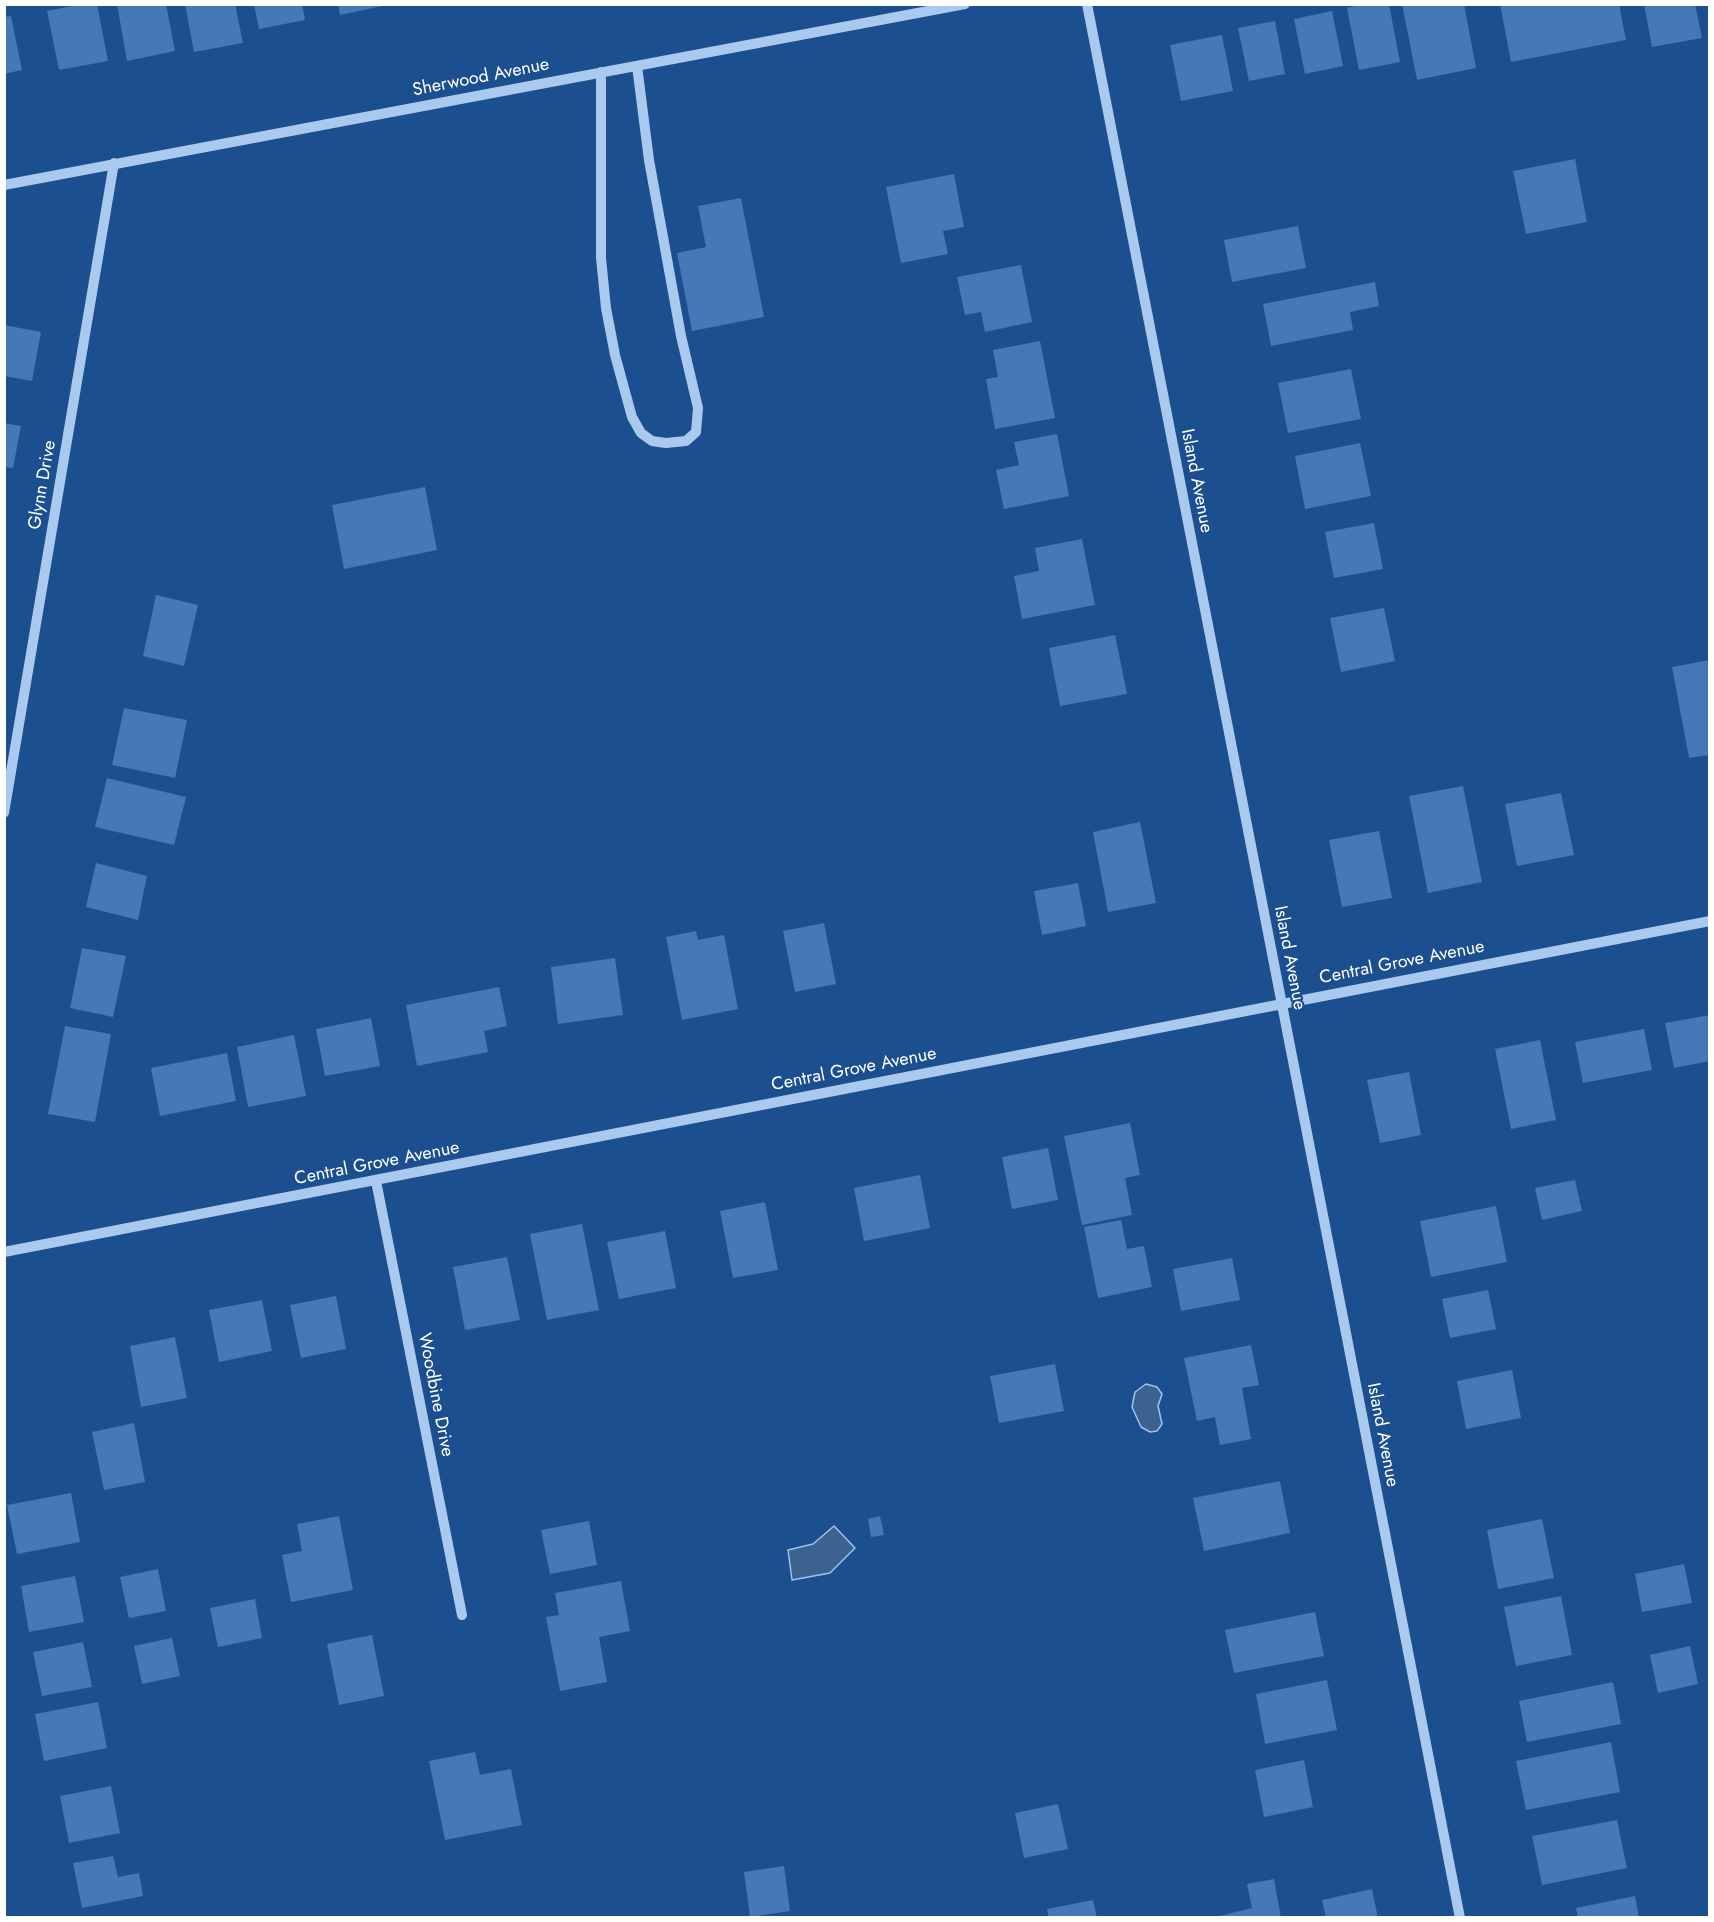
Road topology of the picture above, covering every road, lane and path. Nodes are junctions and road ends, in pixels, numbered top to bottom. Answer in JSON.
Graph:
{"nodes":[{"id":1,"x":965,"y":4,"type":"edge"},
{"id":2,"x":1087,"y":4,"type":"edge"},
{"id":3,"x":637,"y":66,"type":"junction"},
{"id":4,"x":601,"y":72,"type":"junction"},
{"id":5,"x":114,"y":163,"type":"junction"},
{"id":6,"x":4,"y":185,"type":"edge"},
{"id":7,"x":4,"y":813,"type":"edge"},
{"id":8,"x":1710,"y":921,"type":"edge"},
{"id":9,"x":1281,"y":1003,"type":"junction"},
{"id":10,"x":376,"y":1181,"type":"junction"},
{"id":11,"x":4,"y":1252,"type":"edge"},
{"id":12,"x":462,"y":1615,"type":"dead end"},
{"id":13,"x":1460,"y":1917,"type":"edge"}],
"edges":[{"from":1,"to":3,"type":"street","name":"Sherwood Avenue"},
{"from":2,"to":9,"type":"street","name":"Island Avenue"},
{"from":3,"to":4,"type":"street","name":"Sherwood Avenue"},
{"from":3,"to":4,"type":"street"},
{"from":4,"to":5,"type":"street","name":"Sherwood Avenue"},
{"from":5,"to":6,"type":"street","name":"Sherwood Avenue"},
{"from":5,"to":7,"type":"street","name":"Glynn Drive"},
{"from":8,"to":9,"type":"street","name":"Central Grove Avenue"},
{"from":9,"to":10,"type":"street","name":"Central Grove Avenue"},
{"from":9,"to":13,"type":"street","name":"Island Avenue"},
{"from":10,"to":11,"type":"street","name":"Central Grove Avenue"},
{"from":10,"to":12,"type":"street","name":"Woodbine Drive"}]}
